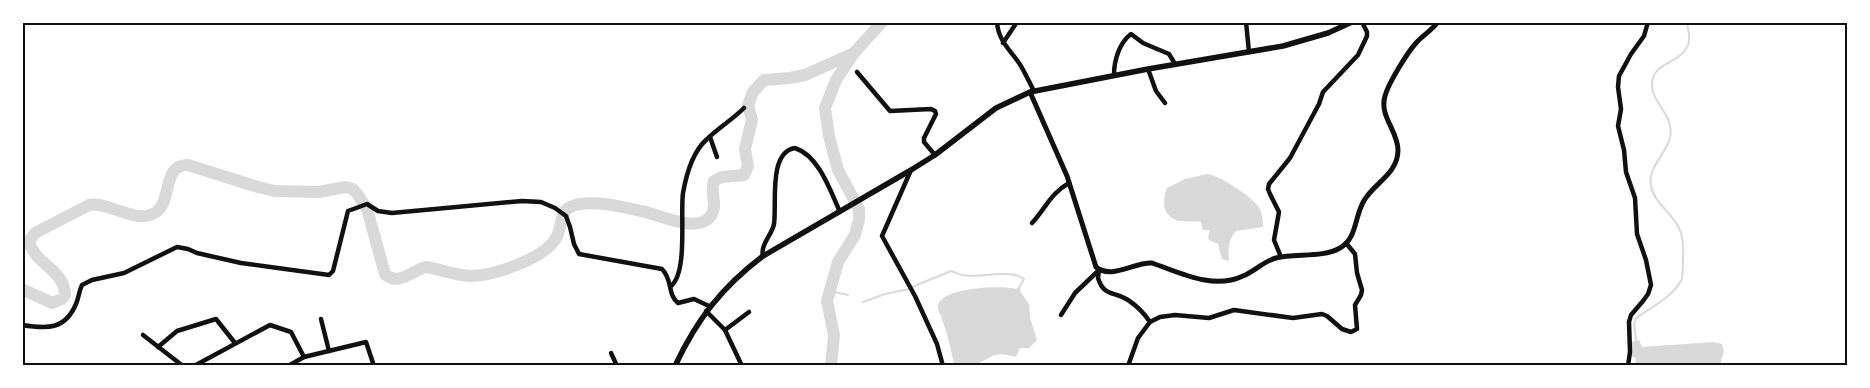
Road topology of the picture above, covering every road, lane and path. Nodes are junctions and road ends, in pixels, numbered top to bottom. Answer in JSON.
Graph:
{"nodes":[{"id":1,"x":997,"y":22,"type":"edge"},
{"id":2,"x":1017,"y":22,"type":"edge"},
{"id":3,"x":1246,"y":22,"type":"edge"},
{"id":4,"x":1352,"y":22,"type":"edge"},
{"id":5,"x":1362,"y":22,"type":"edge"},
{"id":6,"x":1438,"y":22,"type":"edge"},
{"id":7,"x":1648,"y":22,"type":"edge"},
{"id":8,"x":1004,"y":43,"type":"junction"},
{"id":9,"x":1249,"y":52,"type":"junction"},
{"id":10,"x":1174,"y":64,"type":"junction"},
{"id":11,"x":1148,"y":69,"type":"junction"},
{"id":12,"x":857,"y":72,"type":"dead end"},
{"id":13,"x":1114,"y":75,"type":"junction"},
{"id":14,"x":1032,"y":92,"type":"junction"},
{"id":15,"x":1165,"y":103,"type":"dead end"},
{"id":16,"x":744,"y":108,"type":"dead end"},
{"id":17,"x":710,"y":137,"type":"junction"},
{"id":18,"x":935,"y":155,"type":"junction"},
{"id":19,"x":717,"y":157,"type":"dead end"},
{"id":20,"x":911,"y":170,"type":"junction"},
{"id":21,"x":1069,"y":183,"type":"junction"},
{"id":22,"x":840,"y":212,"type":"junction"},
{"id":23,"x":1032,"y":223,"type":"dead end"},
{"id":24,"x":1346,"y":243,"type":"junction"},
{"id":25,"x":762,"y":256,"type":"junction"},
{"id":26,"x":1281,"y":257,"type":"junction"},
{"id":27,"x":1099,"y":270,"type":"junction"},
{"id":28,"x":671,"y":286,"type":"junction"},
{"id":29,"x":708,"y":309,"type":"junction"},
{"id":30,"x":749,"y":312,"type":"dead end"},
{"id":31,"x":1061,"y":315,"type":"dead end"},
{"id":32,"x":321,"y":320,"type":"dead end"},
{"id":33,"x":1150,"y":322,"type":"junction"},
{"id":34,"x":22,"y":325,"type":"edge"},
{"id":35,"x":725,"y":330,"type":"junction"},
{"id":36,"x":143,"y":335,"type":"dead end"},
{"id":37,"x":235,"y":343,"type":"junction"},
{"id":38,"x":158,"y":347,"type":"junction"},
{"id":39,"x":329,"y":351,"type":"junction"},
{"id":40,"x":611,"y":353,"type":"dead end"},
{"id":41,"x":304,"y":357,"type":"junction"},
{"id":42,"x":183,"y":366,"type":"edge"},
{"id":43,"x":194,"y":366,"type":"edge"},
{"id":44,"x":288,"y":366,"type":"edge"},
{"id":45,"x":374,"y":366,"type":"edge"},
{"id":46,"x":617,"y":366,"type":"edge"},
{"id":47,"x":675,"y":366,"type":"edge"},
{"id":48,"x":742,"y":366,"type":"edge"},
{"id":49,"x":943,"y":366,"type":"edge"},
{"id":50,"x":1128,"y":366,"type":"edge"},
{"id":51,"x":1628,"y":366,"type":"edge"}],
"edges":[{"from":1,"to":8,"type":"street"},
{"from":2,"to":8,"type":"street"},
{"from":3,"to":9,"type":"street"},
{"from":4,"to":9,"type":"main road"},
{"from":5,"to":26,"type":"street"},
{"from":6,"to":24,"type":"street"},
{"from":7,"to":51,"type":"street"},
{"from":8,"to":14,"type":"street"},
{"from":9,"to":10,"type":"main road"},
{"from":10,"to":11,"type":"main road"},
{"from":10,"to":13,"type":"street"},
{"from":11,"to":13,"type":"main road"},
{"from":11,"to":15,"type":"street"},
{"from":12,"to":18,"type":"street"},
{"from":13,"to":14,"type":"main road"},
{"from":14,"to":18,"type":"main road"},
{"from":14,"to":21,"type":"street"},
{"from":16,"to":17,"type":"street"},
{"from":17,"to":19,"type":"street"},
{"from":17,"to":28,"type":"street"},
{"from":18,"to":20,"type":"main road"},
{"from":20,"to":22,"type":"main road"},
{"from":20,"to":49,"type":"street"},
{"from":21,"to":23,"type":"street"},
{"from":21,"to":27,"type":"street"},
{"from":22,"to":25,"type":"main road"},
{"from":22,"to":25,"type":"street"},
{"from":24,"to":26,"type":"street"},
{"from":24,"to":33,"type":"street"},
{"from":25,"to":29,"type":"main road"},
{"from":26,"to":27,"type":"street"},
{"from":27,"to":31,"type":"street"},
{"from":27,"to":33,"type":"street"},
{"from":28,"to":29,"type":"street"},
{"from":28,"to":34,"type":"street"},
{"from":29,"to":35,"type":"street"},
{"from":29,"to":47,"type":"main road"},
{"from":30,"to":35,"type":"street"},
{"from":32,"to":39,"type":"street"},
{"from":33,"to":50,"type":"street"},
{"from":35,"to":48,"type":"street"},
{"from":36,"to":38,"type":"street"},
{"from":37,"to":38,"type":"street"},
{"from":37,"to":41,"type":"street"},
{"from":37,"to":43,"type":"street"},
{"from":38,"to":42,"type":"street"},
{"from":39,"to":41,"type":"street"},
{"from":39,"to":45,"type":"street"},
{"from":40,"to":46,"type":"street"},
{"from":41,"to":44,"type":"street"}]}
